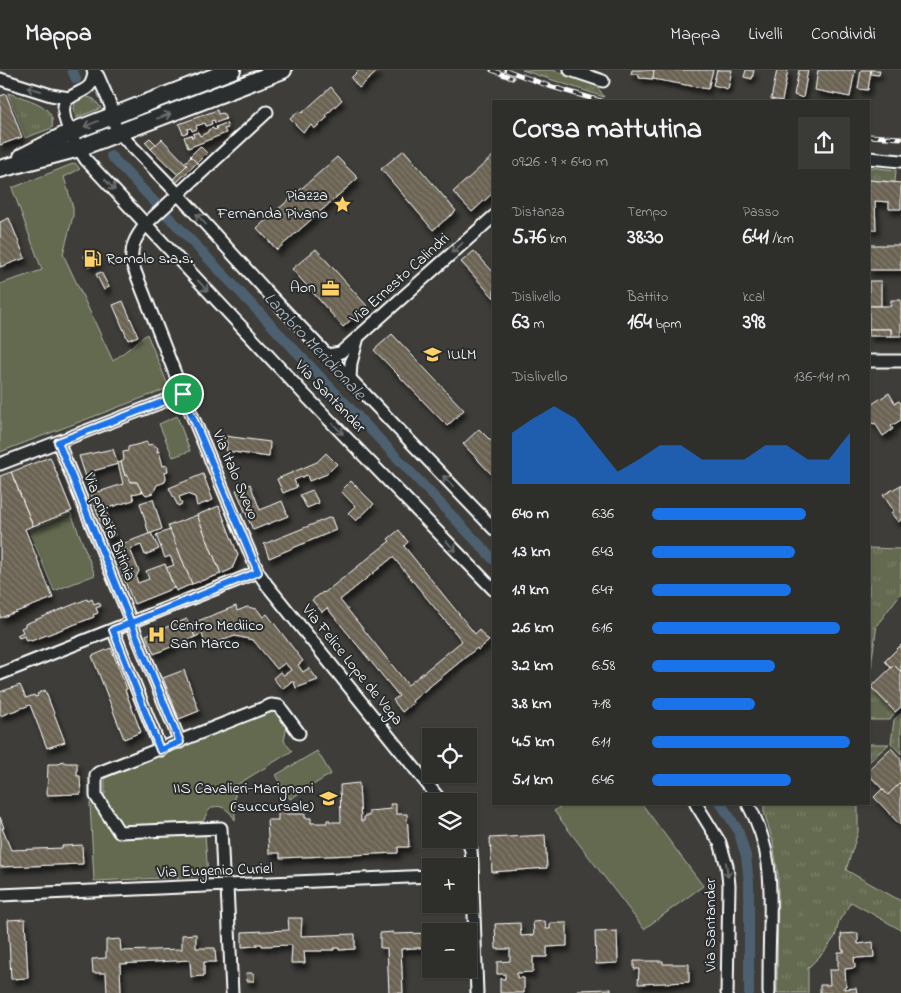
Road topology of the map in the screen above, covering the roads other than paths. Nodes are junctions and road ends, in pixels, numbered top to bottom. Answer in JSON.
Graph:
{"nodes":[{"id":1,"x":232,"y":70,"type":"edge"},
{"id":2,"x":283,"y":70,"type":"edge"},
{"id":3,"x":570,"y":70,"type":"edge"},
{"id":4,"x":93,"y":71,"type":"edge"},
{"id":5,"x":0,"y":78,"type":"edge"},
{"id":6,"x":603,"y":81,"type":"dead end"},
{"id":7,"x":82,"y":92,"type":"junction"},
{"id":8,"x":69,"y":98,"type":"junction"},
{"id":9,"x":108,"y":98,"type":"junction"},
{"id":10,"x":267,"y":112,"type":"dead end"},
{"id":11,"x":111,"y":116,"type":"junction"},
{"id":12,"x":71,"y":132,"type":"junction"},
{"id":13,"x":118,"y":132,"type":"junction"},
{"id":14,"x":79,"y":148,"type":"junction"},
{"id":15,"x":870,"y":158,"type":"edge"},
{"id":16,"x":901,"y":161,"type":"edge"},
{"id":17,"x":4,"y":167,"type":"edge"},
{"id":18,"x":175,"y":197,"type":"junction"},
{"id":19,"x":492,"y":218,"type":"edge"},
{"id":20,"x":149,"y":222,"type":"junction"},
{"id":21,"x":358,"y":337,"type":"junction"},
{"id":22,"x":328,"y":355,"type":"junction"},
{"id":23,"x":870,"y":361,"type":"edge"},
{"id":24,"x":901,"y":361,"type":"edge"},
{"id":25,"x":350,"y":378,"type":"junction"},
{"id":26,"x":183,"y":394,"type":"junction"},
{"id":27,"x":58,"y":442,"type":"junction"},
{"id":28,"x":0,"y":464,"type":"edge"},
{"id":29,"x":492,"y":527,"type":"edge"},
{"id":30,"x":258,"y":572,"type":"junction"},
{"id":31,"x":492,"y":588,"type":"edge"},
{"id":32,"x":131,"y":623,"type":"junction"},
{"id":33,"x":113,"y":630,"type":"junction"},
{"id":34,"x":0,"y":674,"type":"edge"},
{"id":35,"x":298,"y":733,"type":"dead end"},
{"id":36,"x":180,"y":742,"type":"junction"},
{"id":37,"x":160,"y":750,"type":"junction"},
{"id":38,"x":435,"y":793,"type":"edge"},
{"id":39,"x":697,"y":805,"type":"edge"},
{"id":40,"x":751,"y":806,"type":"edge"},
{"id":41,"x":223,"y":873,"type":"dead end"},
{"id":42,"x":422,"y":876,"type":"edge"},
{"id":43,"x":227,"y":886,"type":"junction"},
{"id":44,"x":0,"y":895,"type":"edge"},
{"id":45,"x":472,"y":913,"type":"edge"},
{"id":46,"x":232,"y":993,"type":"edge"},
{"id":47,"x":477,"y":993,"type":"edge"},
{"id":48,"x":727,"y":993,"type":"edge"},
{"id":49,"x":768,"y":993,"type":"edge"}],
"edges":[{"from":1,"to":11,"type":"street"},
{"from":13,"to":2,"type":"street","one_way":true},
{"from":3,"to":6,"type":"street"},
{"from":4,"to":7,"type":"street"},
{"from":4,"to":9,"type":"street"},
{"from":8,"to":5,"type":"street","one_way":true},
{"from":7,"to":8,"type":"street"},
{"from":7,"to":9,"type":"street"},
{"from":8,"to":12,"type":"street","name":"Via Santander"},
{"from":9,"to":11,"type":"street"},
{"from":10,"to":18,"type":"street"},
{"from":11,"to":12,"type":"street","one_way":true},
{"from":11,"to":13,"type":"street"},
{"from":12,"to":14,"type":"street","name":"Via Santander"},
{"from":12,"to":17,"type":"street"},
{"from":13,"to":14,"type":"street"},
{"from":13,"to":18,"type":"street"},
{"from":14,"to":17,"type":"street"},
{"from":14,"to":20,"type":"street","name":"Via Santander","one_way":true},
{"from":15,"to":16,"type":"street"},
{"from":18,"to":20,"type":"street"},
{"from":22,"to":18,"type":"street","name":"Via Santander","one_way":true},
{"from":19,"to":21,"type":"street","name":"Via Ernesto Calindri","one_way":true},
{"from":20,"to":26,"type":"street","name":"Via Italo Svevo"},
{"from":20,"to":31,"type":"street","name":"Via Santander","one_way":true},
{"from":21,"to":22,"type":"street"},
{"from":21,"to":25,"type":"street","name":"Via Ernesto Calindri"},
{"from":22,"to":25,"type":"street","name":"Via Santander"},
{"from":23,"to":24,"type":"street"},
{"from":29,"to":25,"type":"street","name":"Via Santander","one_way":true},
{"from":26,"to":27,"type":"street"},
{"from":26,"to":30,"type":"street","name":"Via Italo Svevo"},
{"from":27,"to":28,"type":"street"},
{"from":27,"to":32,"type":"street","name":"Via privata Bitinia"},
{"from":30,"to":32,"type":"street"},
{"from":30,"to":38,"type":"street","name":"Via Felice Lope de Vega"},
{"from":32,"to":33,"type":"street"},
{"from":32,"to":36,"type":"street","name":"Via privata Bitinia"},
{"from":33,"to":34,"type":"street"},
{"from":33,"to":37,"type":"street"},
{"from":35,"to":36,"type":"street"},
{"from":36,"to":37,"type":"street"},
{"from":37,"to":41,"type":"street"},
{"from":39,"to":48,"type":"street","name":"Via Santander","one_way":true},
{"from":40,"to":49,"type":"street"},
{"from":42,"to":43,"type":"street","name":"Via Eugenio Curiel"},
{"from":43,"to":44,"type":"street","name":"Via Eugenio Curiel"},
{"from":43,"to":46,"type":"street"},
{"from":45,"to":47,"type":"street"}]}
